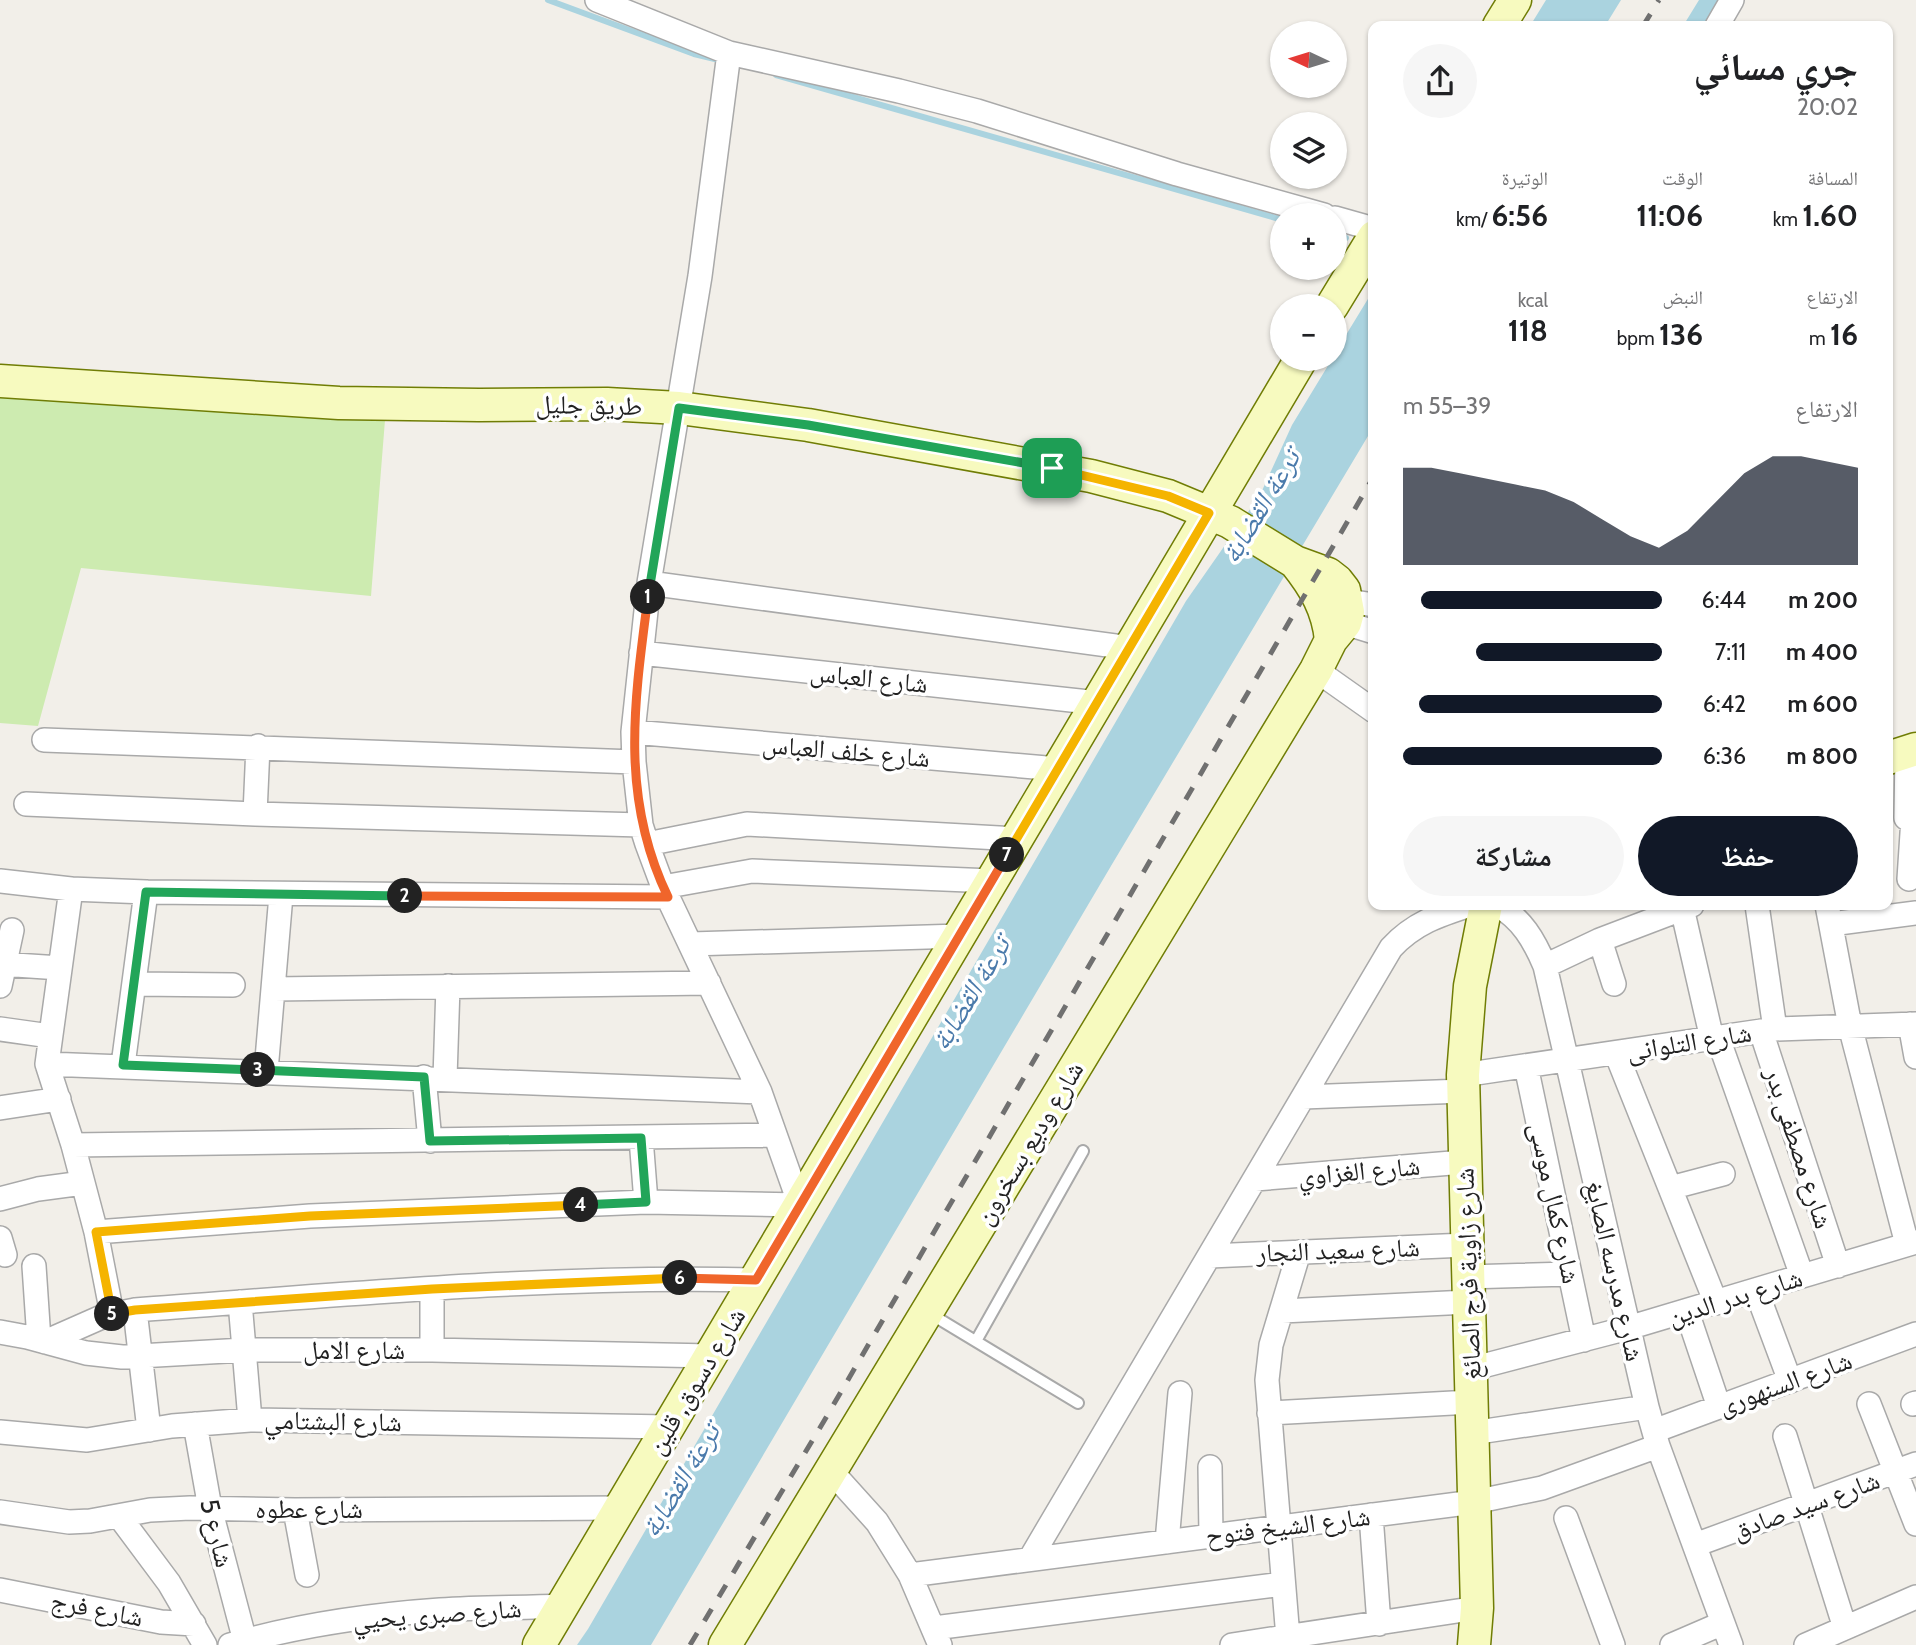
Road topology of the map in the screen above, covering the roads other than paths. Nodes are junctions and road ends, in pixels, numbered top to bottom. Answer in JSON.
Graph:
{"nodes":[{"id":1,"x":597,"y":0,"type":"edge"},
{"id":2,"x":1515,"y":0,"type":"edge"},
{"id":3,"x":1732,"y":0,"type":"edge"},
{"id":4,"x":1502,"y":21,"type":"edge"},
{"id":5,"x":1720,"y":21,"type":"edge"},
{"id":6,"x":729,"y":53,"type":"junction"},
{"id":7,"x":1281,"y":203,"type":"edge"},
{"id":8,"x":1347,"y":221,"type":"edge"},
{"id":9,"x":1368,"y":227,"type":"edge"},
{"id":10,"x":1368,"y":247,"type":"edge"},
{"id":11,"x":1339,"y":294,"type":"edge"},
{"id":12,"x":1295,"y":371,"type":"edge"},
{"id":13,"x":0,"y":381,"type":"edge"},
{"id":14,"x":679,"y":408,"type":"junction"},
{"id":15,"x":1219,"y":518,"type":"junction"},
{"id":16,"x":1295,"y":562,"type":"junction"},
{"id":17,"x":649,"y":583,"type":"junction"},
{"id":18,"x":1354,"y":620,"type":"edge"},
{"id":19,"x":1130,"y":648,"type":"junction"},
{"id":20,"x":640,"y":653,"type":"junction"},
{"id":21,"x":1316,"y":670,"type":"junction"},
{"id":22,"x":1098,"y":702,"type":"junction"},
{"id":23,"x":1368,"y":707,"type":"edge"},
{"id":24,"x":633,"y":732,"type":"junction"},
{"id":25,"x":44,"y":740,"type":"dead end"},
{"id":26,"x":258,"y":746,"type":"junction"},
{"id":27,"x":1904,"y":753,"type":"edge"},
{"id":28,"x":634,"y":762,"type":"junction"},
{"id":29,"x":1058,"y":769,"type":"junction"},
{"id":30,"x":26,"y":804,"type":"dead end"},
{"id":31,"x":254,"y":814,"type":"junction"},
{"id":32,"x":1906,"y":818,"type":"edge"},
{"id":33,"x":644,"y":834,"type":"junction"},
{"id":34,"x":1017,"y":839,"type":"junction"},
{"id":35,"x":1909,"y":879,"type":"dead end"},
{"id":36,"x":0,"y":881,"type":"edge"},
{"id":37,"x":992,"y":881,"type":"junction"},
{"id":38,"x":71,"y":889,"type":"junction"},
{"id":39,"x":146,"y":892,"type":"junction"},
{"id":40,"x":666,"y":892,"type":"junction"},
{"id":41,"x":281,"y":895,"type":"junction"},
{"id":42,"x":1456,"y":910,"type":"edge"},
{"id":43,"x":1485,"y":910,"type":"edge"},
{"id":44,"x":1503,"y":910,"type":"edge"},
{"id":45,"x":1677,"y":910,"type":"edge"},
{"id":46,"x":1688,"y":910,"type":"edge"},
{"id":47,"x":1757,"y":910,"type":"edge"},
{"id":48,"x":1916,"y":913,"type":"edge"},
{"id":49,"x":1829,"y":914,"type":"edge"},
{"id":50,"x":12,"y":930,"type":"dead end"},
{"id":51,"x":960,"y":936,"type":"junction"},
{"id":52,"x":1600,"y":940,"type":"junction"},
{"id":53,"x":691,"y":944,"type":"junction"},
{"id":54,"x":1545,"y":966,"type":"junction"},
{"id":55,"x":60,"y":968,"type":"junction"},
{"id":56,"x":2,"y":971,"type":"edge"},
{"id":57,"x":709,"y":983,"type":"junction"},
{"id":58,"x":134,"y":984,"type":"junction"},
{"id":59,"x":1614,"y":984,"type":"dead end"},
{"id":60,"x":233,"y":985,"type":"dead end"},
{"id":61,"x":449,"y":986,"type":"junction"},
{"id":62,"x":274,"y":989,"type":"junction"},
{"id":63,"x":1913,"y":1024,"type":"edge"},
{"id":64,"x":1850,"y":1026,"type":"junction"},
{"id":65,"x":0,"y":1029,"type":"edge"},
{"id":66,"x":1768,"y":1030,"type":"junction"},
{"id":67,"x":50,"y":1037,"type":"junction"},
{"id":68,"x":1715,"y":1038,"type":"junction"},
{"id":69,"x":1616,"y":1054,"type":"junction"},
{"id":70,"x":1916,"y":1057,"type":"edge"},
{"id":71,"x":1566,"y":1061,"type":"junction"},
{"id":72,"x":47,"y":1063,"type":"junction"},
{"id":73,"x":123,"y":1065,"type":"junction"},
{"id":74,"x":1526,"y":1066,"type":"junction"},
{"id":75,"x":266,"y":1071,"type":"junction"},
{"id":76,"x":434,"y":1077,"type":"junction"},
{"id":77,"x":1463,"y":1083,"type":"junction"},
{"id":78,"x":760,"y":1092,"type":"junction"},
{"id":79,"x":1303,"y":1097,"type":"junction"},
{"id":80,"x":59,"y":1099,"type":"junction"},
{"id":81,"x":0,"y":1108,"type":"edge"},
{"id":82,"x":774,"y":1135,"type":"junction"},
{"id":83,"x":641,"y":1138,"type":"junction"},
{"id":84,"x":430,"y":1141,"type":"junction"},
{"id":85,"x":73,"y":1145,"type":"junction"},
{"id":86,"x":1083,"y":1151,"type":"dead end"},
{"id":87,"x":1464,"y":1162,"type":"junction"},
{"id":88,"x":1723,"y":1174,"type":"dead end"},
{"id":89,"x":1255,"y":1179,"type":"junction"},
{"id":90,"x":83,"y":1183,"type":"junction"},
{"id":91,"x":1670,"y":1188,"type":"junction"},
{"id":92,"x":0,"y":1199,"type":"edge"},
{"id":93,"x":646,"y":1202,"type":"junction"},
{"id":94,"x":800,"y":1205,"type":"junction"},
{"id":95,"x":96,"y":1232,"type":"junction"},
{"id":96,"x":1911,"y":1243,"type":"edge"},
{"id":97,"x":1466,"y":1245,"type":"junction"},
{"id":98,"x":1299,"y":1252,"type":"junction"},
{"id":99,"x":1210,"y":1256,"type":"junction"},
{"id":100,"x":1838,"y":1265,"type":"junction"},
{"id":101,"x":34,"y":1266,"type":"dead end"},
{"id":102,"x":1570,"y":1274,"type":"junction"},
{"id":103,"x":1802,"y":1276,"type":"junction"},
{"id":104,"x":756,"y":1280,"type":"junction"},
{"id":105,"x":432,"y":1289,"type":"junction"},
{"id":106,"x":1468,"y":1290,"type":"junction"},
{"id":107,"x":1756,"y":1290,"type":"junction"},
{"id":108,"x":240,"y":1303,"type":"junction"},
{"id":109,"x":1716,"y":1303,"type":"junction"},
{"id":110,"x":135,"y":1310,"type":"junction"},
{"id":111,"x":1282,"y":1311,"type":"junction"},
{"id":112,"x":927,"y":1312,"type":"junction"},
{"id":113,"x":1687,"y":1312,"type":"junction"},
{"id":114,"x":112,"y":1314,"type":"junction"},
{"id":115,"x":1629,"y":1328,"type":"junction"},
{"id":116,"x":0,"y":1332,"type":"edge"},
{"id":117,"x":1916,"y":1334,"type":"edge"},
{"id":118,"x":1584,"y":1340,"type":"junction"},
{"id":119,"x":42,"y":1341,"type":"junction"},
{"id":120,"x":976,"y":1341,"type":"junction"},
{"id":121,"x":244,"y":1350,"type":"junction"},
{"id":122,"x":432,"y":1350,"type":"junction"},
{"id":123,"x":140,"y":1356,"type":"junction"},
{"id":124,"x":711,"y":1356,"type":"junction"},
{"id":125,"x":1471,"y":1369,"type":"junction"},
{"id":126,"x":1790,"y":1381,"type":"junction"},
{"id":127,"x":1180,"y":1393,"type":"dead end"},
{"id":128,"x":1078,"y":1403,"type":"dead end"},
{"id":129,"x":1870,"y":1404,"type":"dead end"},
{"id":130,"x":1647,"y":1407,"type":"junction"},
{"id":131,"x":1718,"y":1407,"type":"junction"},
{"id":132,"x":1269,"y":1413,"type":"junction"},
{"id":133,"x":1472,"y":1418,"type":"junction"},
{"id":134,"x":250,"y":1420,"type":"junction"},
{"id":135,"x":195,"y":1424,"type":"junction"},
{"id":136,"x":669,"y":1427,"type":"junction"},
{"id":137,"x":149,"y":1430,"type":"junction"},
{"id":138,"x":0,"y":1432,"type":"edge"},
{"id":139,"x":1785,"y":1436,"type":"dead end"},
{"id":140,"x":1656,"y":1439,"type":"junction"},
{"id":141,"x":1210,"y":1467,"type":"dead end"},
{"id":142,"x":1906,"y":1468,"type":"edge"},
{"id":143,"x":831,"y":1471,"type":"junction"},
{"id":144,"x":1474,"y":1502,"type":"junction"},
{"id":145,"x":1807,"y":1506,"type":"junction"},
{"id":146,"x":210,"y":1508,"type":"junction"},
{"id":147,"x":620,"y":1508,"type":"junction"},
{"id":148,"x":295,"y":1510,"type":"junction"},
{"id":149,"x":0,"y":1512,"type":"edge"},
{"id":150,"x":119,"y":1516,"type":"junction"},
{"id":151,"x":1371,"y":1516,"type":"junction"},
{"id":152,"x":1566,"y":1518,"type":"dead end"},
{"id":153,"x":1916,"y":1524,"type":"edge"},
{"id":154,"x":1278,"y":1527,"type":"junction"},
{"id":155,"x":1211,"y":1536,"type":"junction"},
{"id":156,"x":1167,"y":1542,"type":"junction"},
{"id":157,"x":1695,"y":1545,"type":"junction"},
{"id":158,"x":1030,"y":1559,"type":"junction"},
{"id":159,"x":307,"y":1575,"type":"dead end"},
{"id":160,"x":910,"y":1575,"type":"junction"},
{"id":161,"x":1283,"y":1584,"type":"junction"},
{"id":162,"x":0,"y":1590,"type":"edge"},
{"id":163,"x":1916,"y":1597,"type":"edge"},
{"id":164,"x":562,"y":1606,"type":"junction"},
{"id":165,"x":1477,"y":1608,"type":"junction"},
{"id":166,"x":1723,"y":1623,"type":"junction"},
{"id":167,"x":194,"y":1624,"type":"junction"},
{"id":168,"x":1379,"y":1624,"type":"junction"},
{"id":169,"x":1845,"y":1628,"type":"junction"},
{"id":170,"x":937,"y":1636,"type":"edge"},
{"id":171,"x":1288,"y":1638,"type":"junction"},
{"id":172,"x":237,"y":1643,"type":"edge"},
{"id":173,"x":205,"y":1645,"type":"edge"},
{"id":174,"x":539,"y":1645,"type":"edge"},
{"id":175,"x":725,"y":1645,"type":"edge"},
{"id":176,"x":1233,"y":1645,"type":"edge"},
{"id":177,"x":1474,"y":1645,"type":"edge"},
{"id":178,"x":1613,"y":1645,"type":"edge"},
{"id":179,"x":1672,"y":1645,"type":"edge"},
{"id":180,"x":1731,"y":1645,"type":"edge"},
{"id":181,"x":1806,"y":1645,"type":"edge"}],
"edges":[{"from":1,"to":6,"type":"street"},
{"from":2,"to":4,"type":"main road"},
{"from":3,"to":5,"type":"street"},
{"from":6,"to":7,"type":"street"},
{"from":6,"to":14,"type":"street"},
{"from":8,"to":9,"type":"street"},
{"from":10,"to":11,"type":"main road"},
{"from":12,"to":15,"type":"main road","name":"شارع دسوق, قلين"},
{"from":13,"to":14,"type":"main road","name":"طريق جليل"},
{"from":14,"to":15,"type":"main road","name":"طريق جليل"},
{"from":14,"to":17,"type":"street"},
{"from":15,"to":16,"type":"main road","name":"طريق جليل"},
{"from":15,"to":19,"type":"main road","name":"شارع دسوق, قلين"},
{"from":16,"to":18,"type":"main road"},
{"from":16,"to":18,"type":"main road"},
{"from":17,"to":19,"type":"street"},
{"from":17,"to":20,"type":"street"},
{"from":18,"to":21,"type":"main road","name":"شارع وديع بسخرون"},
{"from":19,"to":22,"type":"main road","name":"شارع دسوق, قلين"},
{"from":20,"to":22,"type":"street","name":"شارع العباس"},
{"from":20,"to":24,"type":"street"},
{"from":21,"to":23,"type":"street"},
{"from":21,"to":112,"type":"main road","name":"شارع وديع بسخرون"},
{"from":22,"to":29,"type":"main road","name":"شارع دسوق, قلين"},
{"from":24,"to":28,"type":"street"},
{"from":24,"to":29,"type":"street","name":"شارع خلف العباس"},
{"from":25,"to":26,"type":"street"},
{"from":26,"to":28,"type":"street"},
{"from":26,"to":31,"type":"street"},
{"from":27,"to":32,"type":"street"},
{"from":28,"to":33,"type":"street"},
{"from":29,"to":34,"type":"main road","name":"شارع دسوق, قلين"},
{"from":30,"to":31,"type":"street"},
{"from":31,"to":33,"type":"street"},
{"from":32,"to":35,"type":"street"},
{"from":33,"to":34,"type":"street"},
{"from":33,"to":40,"type":"street"},
{"from":34,"to":37,"type":"main road","name":"شارع دسوق, قلين"},
{"from":36,"to":38,"type":"street"},
{"from":37,"to":40,"type":"street"},
{"from":37,"to":51,"type":"main road","name":"شارع دسوق, قلين"},
{"from":38,"to":39,"type":"street"},
{"from":38,"to":55,"type":"street"},
{"from":39,"to":41,"type":"street"},
{"from":39,"to":58,"type":"street"},
{"from":40,"to":41,"type":"street"},
{"from":40,"to":53,"type":"street"},
{"from":41,"to":62,"type":"street"},
{"from":42,"to":79,"type":"street"},
{"from":43,"to":77,"type":"main road","name":"شارع زاوية فرج الصائغ"},
{"from":44,"to":54,"type":"street","name":"شارع مدرسه الصايغ"},
{"from":45,"to":52,"type":"street"},
{"from":46,"to":68,"type":"street"},
{"from":47,"to":66,"type":"street","name":"شارع مصطفى بدر"},
{"from":48,"to":49,"type":"street"},
{"from":49,"to":64,"type":"street"},
{"from":50,"to":56,"type":"street"},
{"from":51,"to":53,"type":"street"},
{"from":51,"to":94,"type":"main road","name":"شارع دسوق, قلين"},
{"from":52,"to":54,"type":"street"},
{"from":52,"to":59,"type":"street"},
{"from":53,"to":57,"type":"street"},
{"from":54,"to":71,"type":"street","name":"شارع مدرسه الصايغ"},
{"from":55,"to":56,"type":"street"},
{"from":55,"to":67,"type":"street"},
{"from":57,"to":61,"type":"street"},
{"from":57,"to":78,"type":"street"},
{"from":58,"to":60,"type":"street"},
{"from":58,"to":73,"type":"street"},
{"from":61,"to":62,"type":"street"},
{"from":61,"to":76,"type":"street"},
{"from":62,"to":75,"type":"street"},
{"from":63,"to":64,"type":"street","name":"شارع التلوانى"},
{"from":63,"to":70,"type":"street"},
{"from":64,"to":66,"type":"street","name":"شارع التلوانى"},
{"from":64,"to":96,"type":"street"},
{"from":65,"to":67,"type":"street"},
{"from":66,"to":68,"type":"street","name":"شارع التلوانى"},
{"from":66,"to":100,"type":"street","name":"شارع مصطفى بدر"},
{"from":67,"to":72,"type":"street"},
{"from":68,"to":69,"type":"street","name":"شارع التلوانى"},
{"from":68,"to":103,"type":"street"},
{"from":69,"to":71,"type":"street","name":"شارع التلوانى"},
{"from":69,"to":91,"type":"street"},
{"from":71,"to":74,"type":"street","name":"شارع التلوانى"},
{"from":71,"to":115,"type":"street","name":"شارع مدرسه الصايغ"},
{"from":72,"to":73,"type":"street"},
{"from":72,"to":80,"type":"street"},
{"from":73,"to":75,"type":"street"},
{"from":74,"to":77,"type":"street","name":"شارع التلوانى"},
{"from":74,"to":102,"type":"street","name":"شارع كمال موسى"},
{"from":75,"to":76,"type":"street"},
{"from":76,"to":78,"type":"street"},
{"from":76,"to":84,"type":"street"},
{"from":77,"to":79,"type":"street","name":"شارع التلوانى"},
{"from":77,"to":87,"type":"main road","name":"شارع زاوية فرج الصائغ"},
{"from":78,"to":82,"type":"street"},
{"from":79,"to":89,"type":"street"},
{"from":80,"to":81,"type":"street"},
{"from":80,"to":85,"type":"street"},
{"from":82,"to":83,"type":"street"},
{"from":82,"to":94,"type":"street"},
{"from":83,"to":84,"type":"street"},
{"from":83,"to":93,"type":"street"},
{"from":84,"to":85,"type":"street"},
{"from":85,"to":90,"type":"street"},
{"from":86,"to":120,"type":"lane"},
{"from":87,"to":89,"type":"street","name":"شارع الغزاوي"},
{"from":87,"to":97,"type":"main road","name":"شارع زاوية فرج الصائغ"},
{"from":88,"to":91,"type":"street"},
{"from":89,"to":99,"type":"street"},
{"from":90,"to":92,"type":"street"},
{"from":90,"to":95,"type":"street"},
{"from":91,"to":109,"type":"street"},
{"from":93,"to":94,"type":"street"},
{"from":93,"to":95,"type":"street"},
{"from":94,"to":104,"type":"main road","name":"شارع دسوق, قلين"},
{"from":95,"to":114,"type":"street"},
{"from":96,"to":100,"type":"street","name":"شارع بدر الدين"},
{"from":97,"to":98,"type":"street","name":"شارع سعيد النجار"},
{"from":97,"to":106,"type":"main road","name":"شارع زاوية فرج الصائغ"},
{"from":98,"to":99,"type":"street","name":"شارع سعيد النجار"},
{"from":98,"to":111,"type":"street"},
{"from":99,"to":158,"type":"street"},
{"from":100,"to":103,"type":"street","name":"شارع بدر الدين"},
{"from":101,"to":119,"type":"street"},
{"from":102,"to":106,"type":"street"},
{"from":102,"to":118,"type":"street","name":"شارع كمال موسى"},
{"from":103,"to":107,"type":"street","name":"شارع بدر الدين"},
{"from":104,"to":105,"type":"street"},
{"from":104,"to":124,"type":"main road","name":"شارع دسوق, قلين"},
{"from":105,"to":108,"type":"street"},
{"from":105,"to":122,"type":"street"},
{"from":106,"to":111,"type":"street"},
{"from":106,"to":125,"type":"main road","name":"شارع زاوية فرج الصائغ"},
{"from":107,"to":109,"type":"street","name":"شارع بدر الدين"},
{"from":107,"to":126,"type":"street"},
{"from":108,"to":110,"type":"street"},
{"from":108,"to":121,"type":"street"},
{"from":109,"to":113,"type":"street","name":"شارع بدر الدين"},
{"from":110,"to":114,"type":"street"},
{"from":110,"to":123,"type":"street"},
{"from":111,"to":132,"type":"street"},
{"from":112,"to":120,"type":"lane"},
{"from":112,"to":143,"type":"main road","name":"شارع وديع بسخرون"},
{"from":113,"to":115,"type":"street","name":"شارع بدر الدين"},
{"from":113,"to":131,"type":"street"},
{"from":114,"to":119,"type":"street"},
{"from":115,"to":118,"type":"street","name":"شارع بدر الدين"},
{"from":115,"to":130,"type":"street","name":"شارع مدرسه الصايغ"},
{"from":116,"to":119,"type":"street","name":"شارع الامل"},
{"from":117,"to":126,"type":"street","name":"شارع السنهورى"},
{"from":118,"to":125,"type":"street","name":"شارع بدر الدين"},
{"from":119,"to":123,"type":"street","name":"شارع الامل"},
{"from":120,"to":128,"type":"lane"},
{"from":121,"to":122,"type":"street","name":"شارع الامل"},
{"from":121,"to":123,"type":"street","name":"شارع الامل"},
{"from":121,"to":134,"type":"street"},
{"from":122,"to":124,"type":"street","name":"شارع الامل"},
{"from":123,"to":137,"type":"street"},
{"from":124,"to":136,"type":"main road","name":"شارع دسوق, قلين"},
{"from":125,"to":133,"type":"main road","name":"شارع زاوية فرج الصائغ"},
{"from":126,"to":131,"type":"street","name":"شارع السنهورى"},
{"from":127,"to":156,"type":"street"},
{"from":129,"to":142,"type":"street"},
{"from":130,"to":133,"type":"street"},
{"from":130,"to":140,"type":"street","name":"شارع مدرسه الصايغ"},
{"from":131,"to":140,"type":"street","name":"شارع السنهورى"},
{"from":132,"to":133,"type":"street"},
{"from":132,"to":154,"type":"street"},
{"from":133,"to":144,"type":"main road","name":"شارع زاوية فرج الصائغ"},
{"from":134,"to":135,"type":"street","name":"شارع البشتامي"},
{"from":134,"to":136,"type":"street","name":"شارع البشتامي"},
{"from":135,"to":137,"type":"street","name":"شارع البشتامي"},
{"from":135,"to":146,"type":"street","name":"شارع 5"},
{"from":136,"to":147,"type":"main road","name":"شارع دسوق, قلين"},
{"from":137,"to":138,"type":"street","name":"شارع البشتامي"},
{"from":139,"to":145,"type":"street"},
{"from":140,"to":144,"type":"street","name":"شارع الشيخ فتوح"},
{"from":140,"to":157,"type":"street","name":"شارع مدرسه الصايغ"},
{"from":141,"to":155,"type":"street"},
{"from":142,"to":145,"type":"street","name":"شارع سيد صادق"},
{"from":142,"to":153,"type":"street"},
{"from":143,"to":160,"type":"street"},
{"from":143,"to":175,"type":"main road","name":"شارع وديع بسخرون"},
{"from":144,"to":151,"type":"street","name":"شارع الشيخ فتوح"},
{"from":144,"to":165,"type":"main road","name":"شارع زاوية فرج الصائغ"},
{"from":145,"to":157,"type":"street","name":"شارع سيد صادق"},
{"from":145,"to":169,"type":"street"},
{"from":146,"to":148,"type":"street","name":"شارع عطوه"},
{"from":146,"to":150,"type":"street","name":"شارع عطوه"},
{"from":146,"to":172,"type":"street","name":"شارع 5"},
{"from":147,"to":148,"type":"street","name":"شارع عطوه"},
{"from":147,"to":164,"type":"main road","name":"شارع دسوق, قلين"},
{"from":148,"to":159,"type":"street"},
{"from":149,"to":150,"type":"street","name":"شارع عطوه"},
{"from":150,"to":167,"type":"street"},
{"from":151,"to":154,"type":"street","name":"شارع الشيخ فتوح"},
{"from":151,"to":168,"type":"street"},
{"from":152,"to":178,"type":"street"},
{"from":154,"to":155,"type":"street","name":"شارع الشيخ فتوح"},
{"from":154,"to":161,"type":"street"},
{"from":155,"to":156,"type":"street","name":"شارع الشيخ فتوح"},
{"from":156,"to":158,"type":"street","name":"شارع الشيخ فتوح"},
{"from":157,"to":166,"type":"street","name":"شارع مدرسه الصايغ"},
{"from":158,"to":160,"type":"street","name":"شارع الشيخ فتوح"},
{"from":160,"to":170,"type":"street"},
{"from":161,"to":170,"type":"street"},
{"from":161,"to":171,"type":"street"},
{"from":162,"to":167,"type":"street","name":"شارع فرج"},
{"from":163,"to":169,"type":"street"},
{"from":164,"to":172,"type":"street","name":"شارع صبرى يحيي"},
{"from":164,"to":174,"type":"main road","name":"شارع دسوق, قلين"},
{"from":165,"to":168,"type":"street"},
{"from":165,"to":177,"type":"main road","name":"شارع زاوية فرج الصائغ"},
{"from":166,"to":179,"type":"street"},
{"from":166,"to":180,"type":"street","name":"شارع مدرسه الصايغ"},
{"from":167,"to":173,"type":"street"},
{"from":168,"to":171,"type":"street"},
{"from":169,"to":181,"type":"street"},
{"from":171,"to":176,"type":"street"}]}
